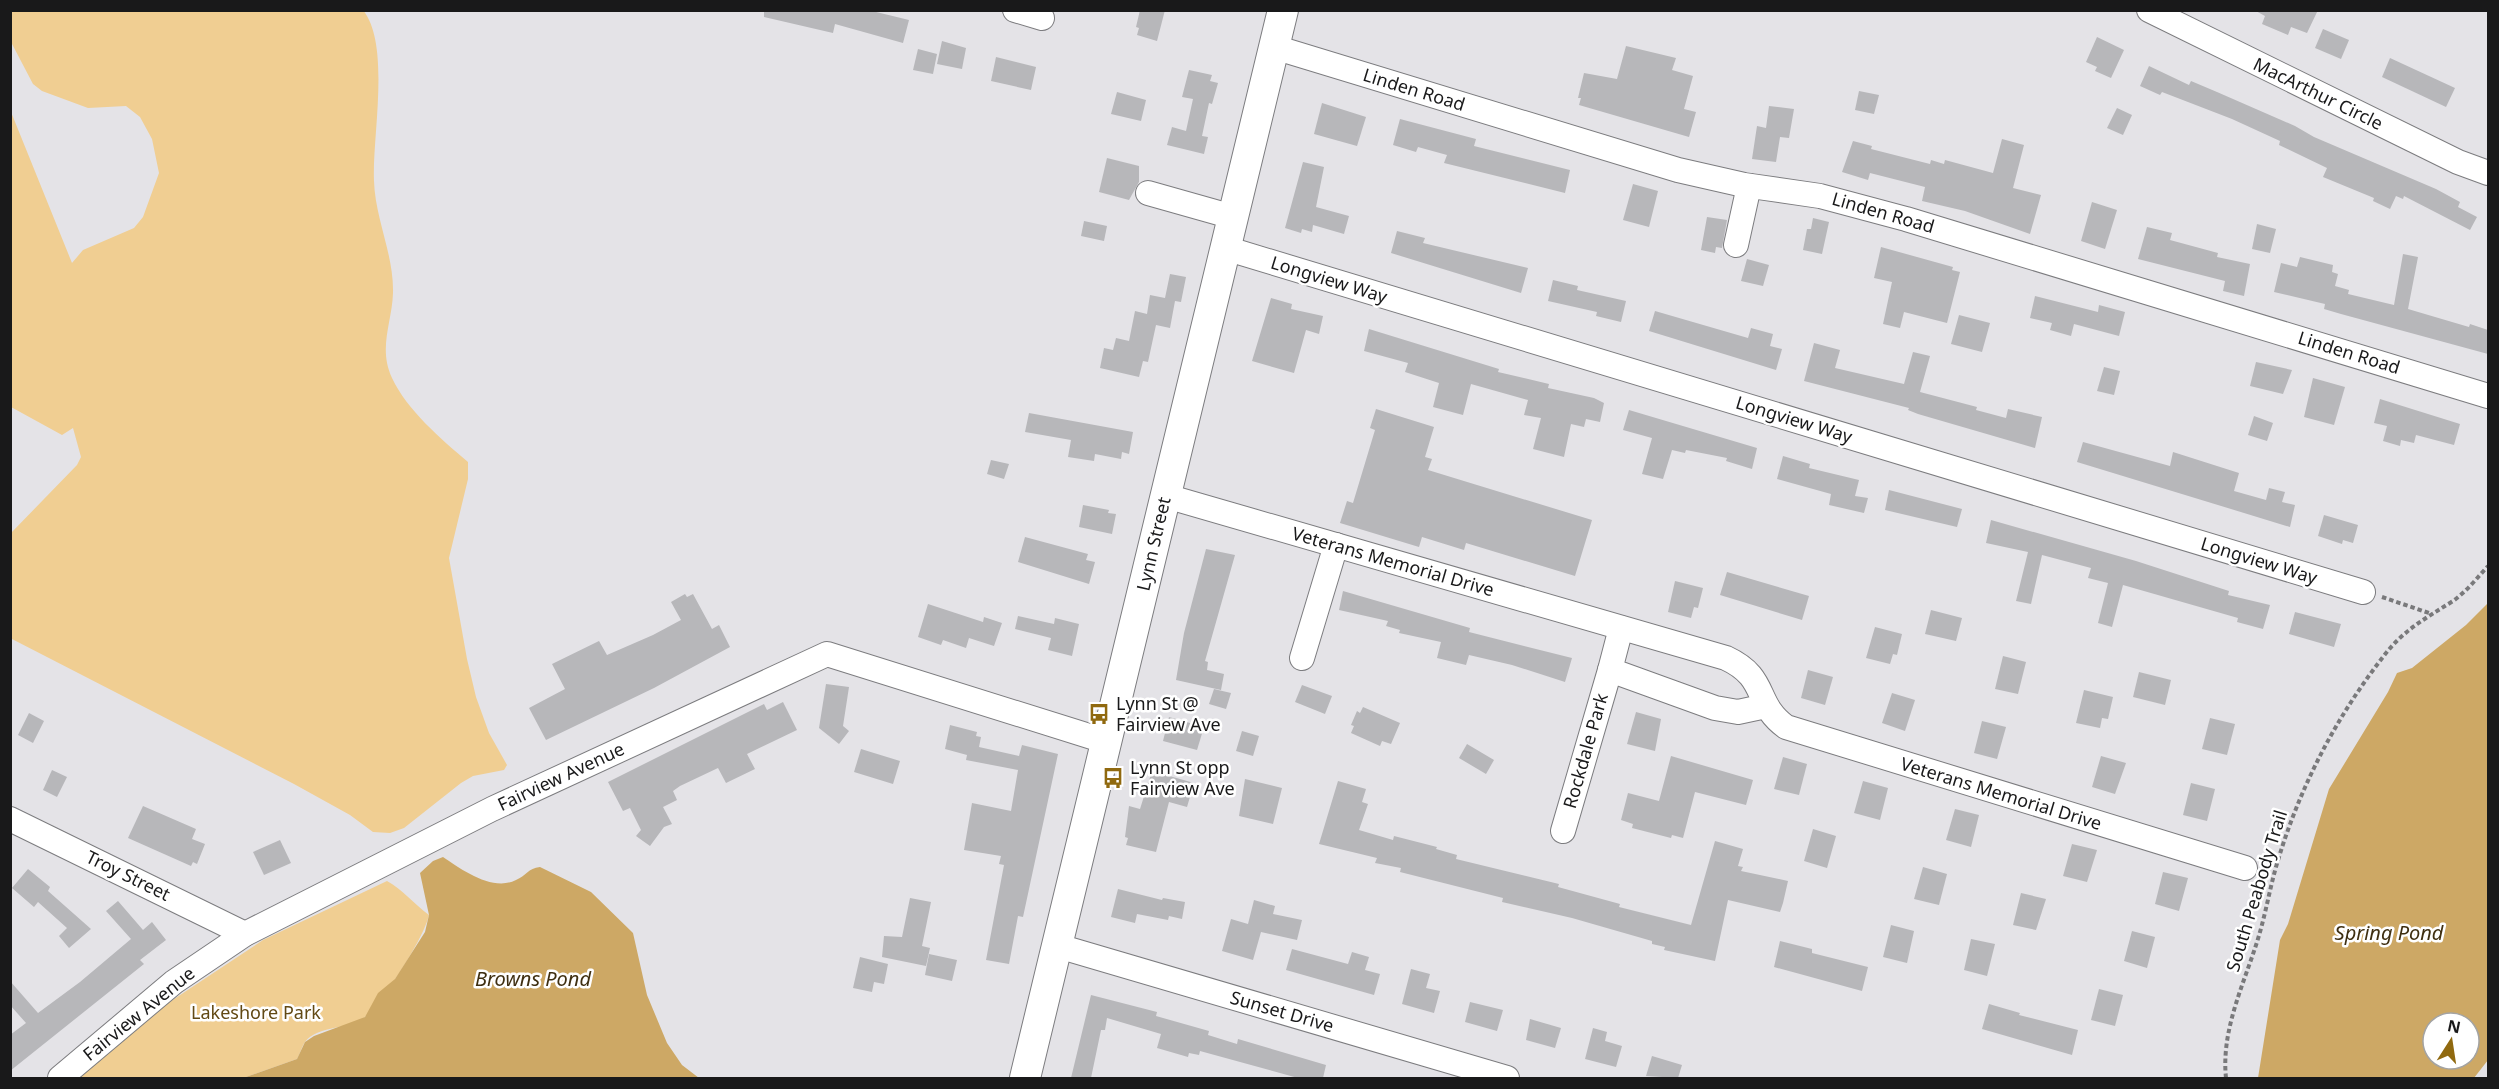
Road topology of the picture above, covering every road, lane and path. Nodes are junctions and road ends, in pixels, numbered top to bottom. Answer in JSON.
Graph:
{"nodes":[{"id":1,"x":1015,"y":10,"type":"edge"},
{"id":2,"x":1283,"y":10,"type":"edge"},
{"id":3,"x":2149,"y":10,"type":"edge"},
{"id":4,"x":1042,"y":18,"type":"dead end"},
{"id":5,"x":1274,"y":46,"type":"junction"},
{"id":6,"x":2488,"y":173,"type":"edge"},
{"id":7,"x":1749,"y":186,"type":"junction"},
{"id":8,"x":1148,"y":193,"type":"dead end"},
{"id":9,"x":1233,"y":217,"type":"junction"},
{"id":10,"x":1736,"y":245,"type":"dead end"},
{"id":11,"x":1225,"y":248,"type":"junction"},
{"id":12,"x":2488,"y":396,"type":"edge"},
{"id":13,"x":1166,"y":496,"type":"junction"},
{"id":14,"x":1335,"y":545,"type":"junction"},
{"id":15,"x":2488,"y":566,"type":"edge"},
{"id":16,"x":2363,"y":592,"type":"joint"},
{"id":17,"x":2430,"y":613,"type":"junction"},
{"id":18,"x":1621,"y":628,"type":"junction"},
{"id":19,"x":1302,"y":658,"type":"dead end"},
{"id":20,"x":1610,"y":670,"type":"junction"},
{"id":21,"x":1766,"y":706,"type":"junction"},
{"id":22,"x":1108,"y":742,"type":"junction"},
{"id":23,"x":14,"y":826,"type":"edge"},
{"id":24,"x":1563,"y":831,"type":"dead end"},
{"id":25,"x":2245,"y":868,"type":"dead end"},
{"id":26,"x":245,"y":934,"type":"junction"},
{"id":27,"x":1058,"y":946,"type":"junction"},
{"id":28,"x":60,"y":1078,"type":"edge"},
{"id":29,"x":1025,"y":1078,"type":"edge"},
{"id":30,"x":1507,"y":1078,"type":"edge"},
{"id":31,"x":2226,"y":1078,"type":"edge"}],
"edges":[{"from":1,"to":4,"type":"street"},
{"from":2,"to":5,"type":"main road","name":"Lynn Street"},
{"from":3,"to":6,"type":"street","name":"MacArthur Circle"},
{"from":5,"to":7,"type":"street","name":"Linden Road"},
{"from":5,"to":9,"type":"main road","name":"Lynn Street"},
{"from":7,"to":10,"type":"street"},
{"from":7,"to":12,"type":"street","name":"Linden Road"},
{"from":8,"to":9,"type":"street"},
{"from":9,"to":11,"type":"main road","name":"Lynn Street"},
{"from":11,"to":13,"type":"main road","name":"Lynn Street"},
{"from":11,"to":16,"type":"street","name":"Longview Way"},
{"from":13,"to":14,"type":"street","name":"Veterans Memorial Drive"},
{"from":13,"to":22,"type":"main road","name":"Lynn Street"},
{"from":14,"to":18,"type":"street","name":"Veterans Memorial Drive"},
{"from":14,"to":19,"type":"street"},
{"from":15,"to":17,"type":"path","name":"South Peabody Trail"},
{"from":16,"to":17,"type":"path"},
{"from":17,"to":31,"type":"path","name":"South Peabody Trail"},
{"from":18,"to":20,"type":"street"},
{"from":18,"to":21,"type":"street","name":"Veterans Memorial Drive"},
{"from":20,"to":21,"type":"street"},
{"from":20,"to":24,"type":"street","name":"Rockdale Park"},
{"from":21,"to":25,"type":"street","name":"Veterans Memorial Drive"},
{"from":22,"to":26,"type":"street","name":"Fairview Avenue"},
{"from":22,"to":27,"type":"main road","name":"Lynn Street"},
{"from":23,"to":26,"type":"street","name":"Troy Street"},
{"from":26,"to":28,"type":"street","name":"Fairview Avenue"},
{"from":27,"to":29,"type":"main road","name":"Lynn Street"},
{"from":27,"to":30,"type":"street","name":"Sunset Drive"}]}
